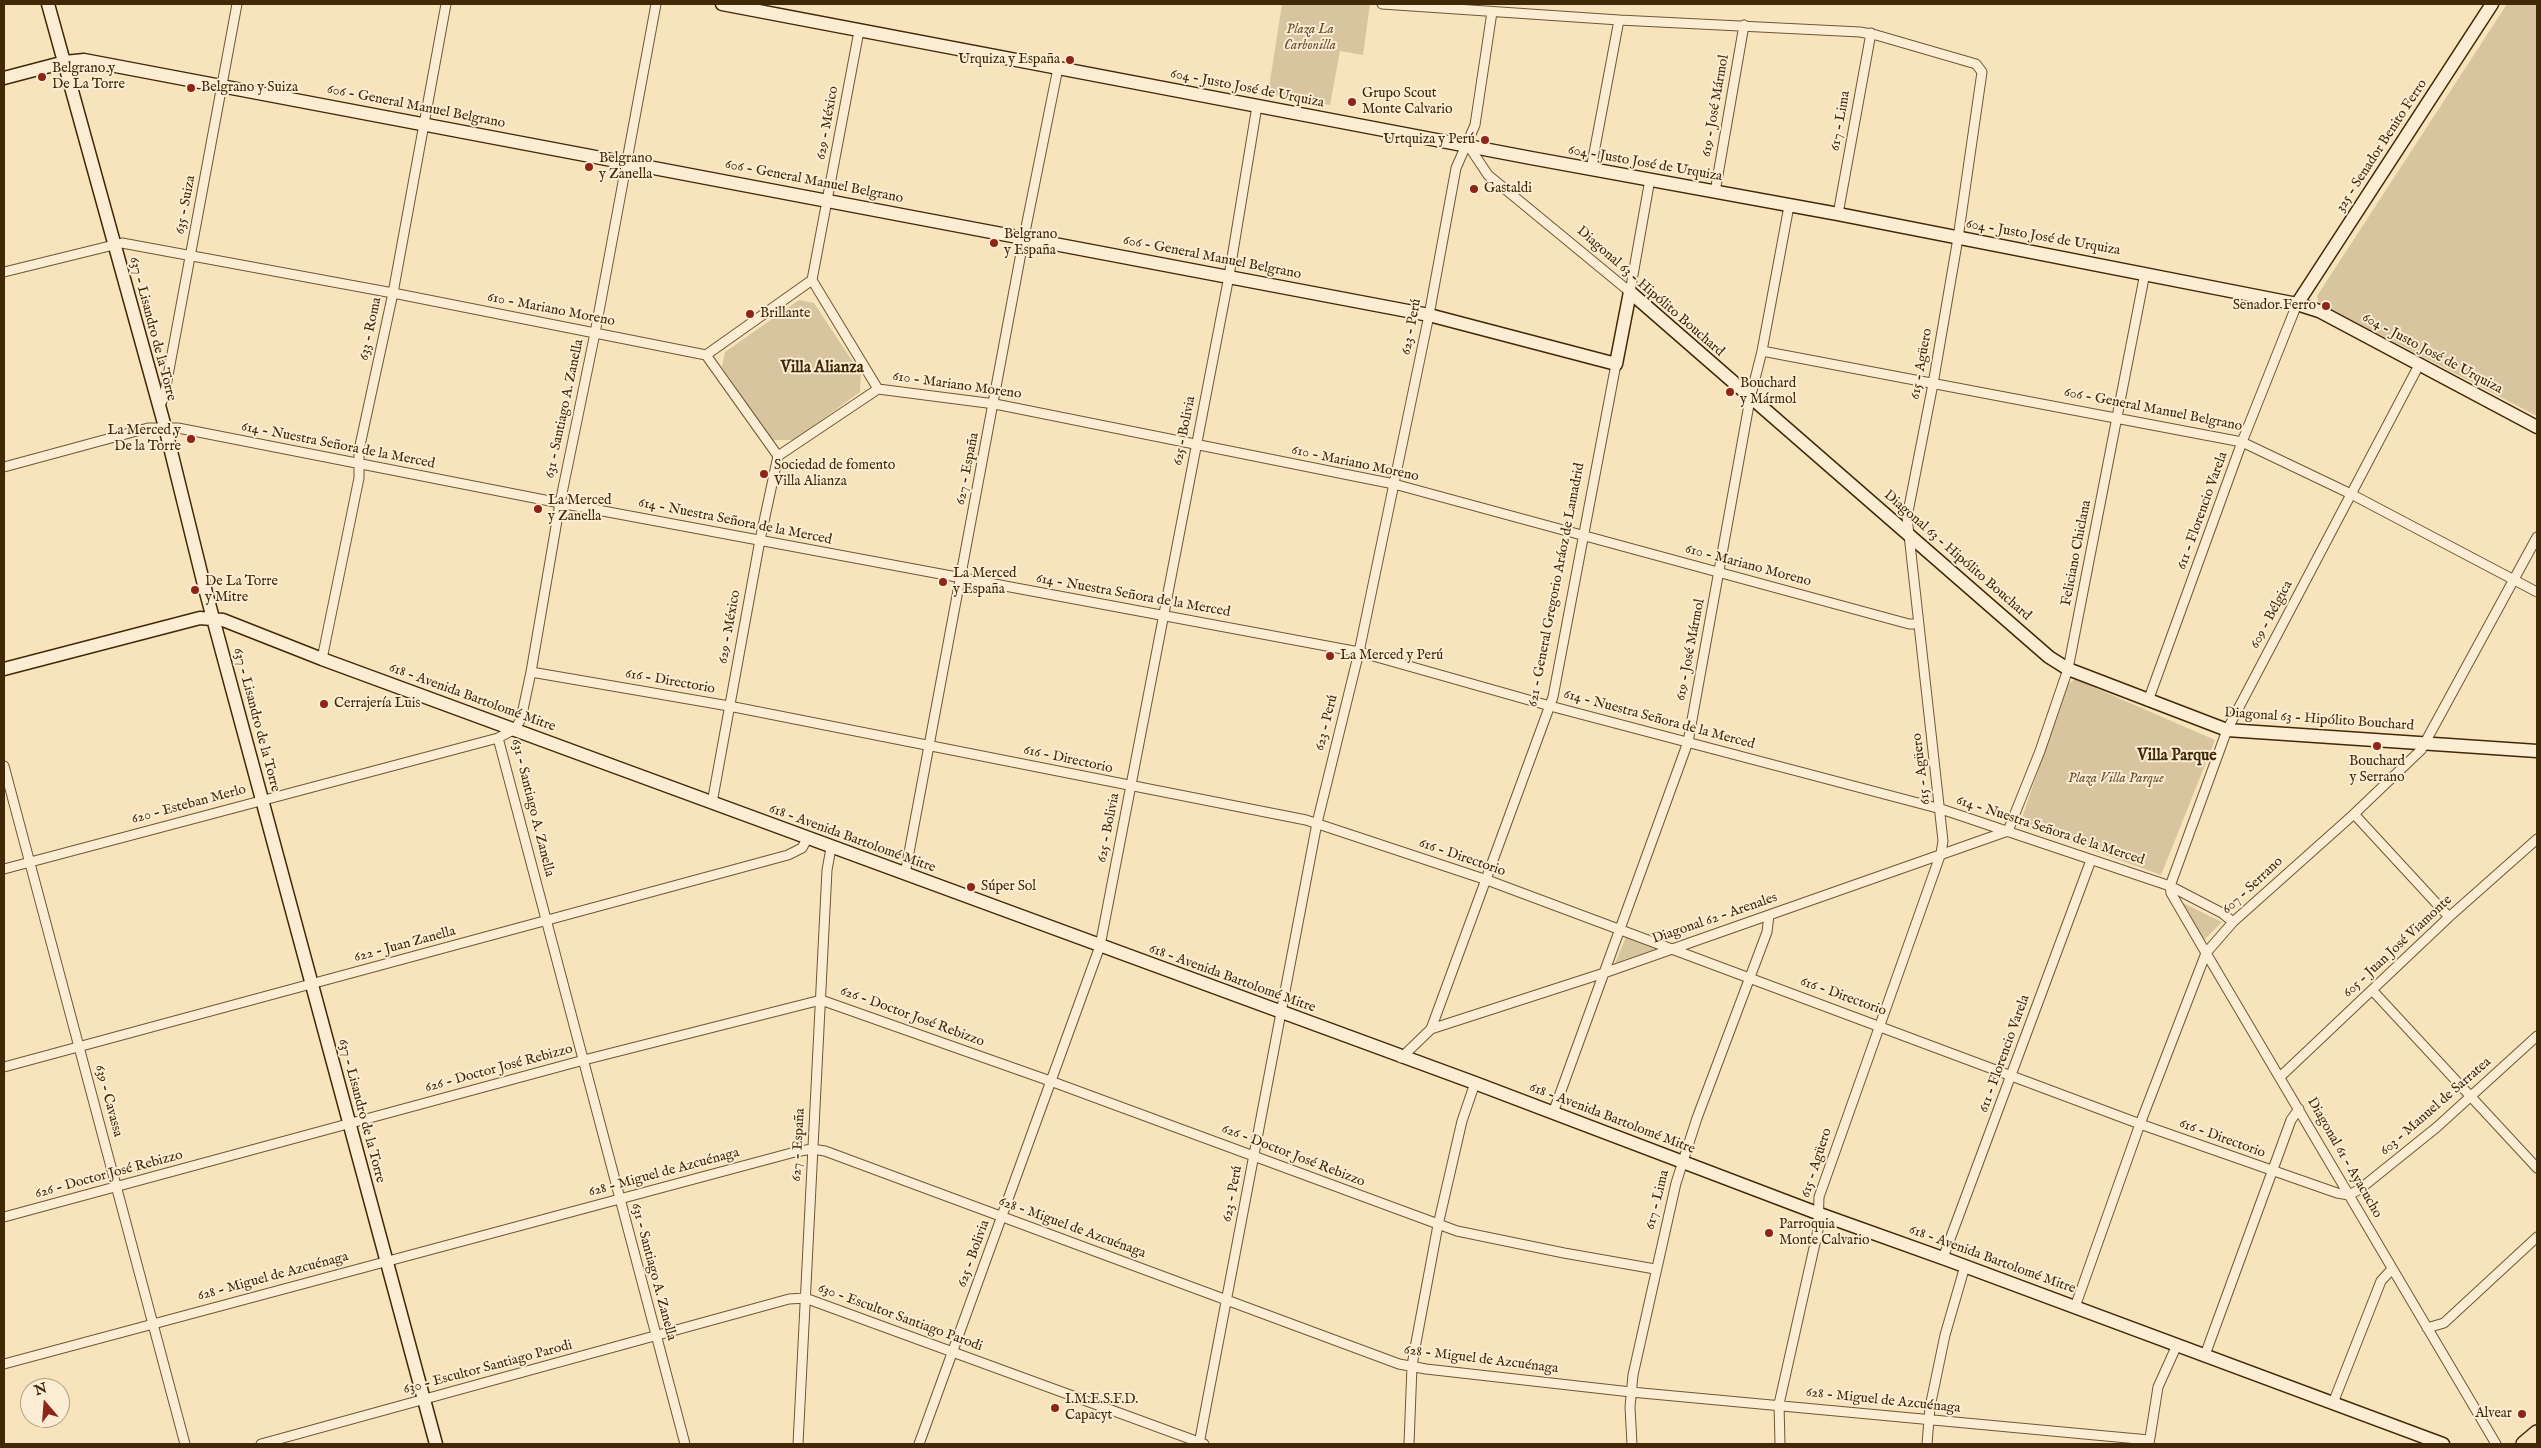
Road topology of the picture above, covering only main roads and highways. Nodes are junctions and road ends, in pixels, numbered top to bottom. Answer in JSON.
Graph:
{"nodes":[{"id":1,"x":48,"y":4,"type":"edge"},
{"id":2,"x":722,"y":4,"type":"edge"},
{"id":3,"x":2492,"y":4,"type":"edge"},
{"id":4,"x":65,"y":62,"type":"junction"},
{"id":5,"x":4,"y":78,"type":"edge"},
{"id":6,"x":1630,"y":292,"type":"joint"},
{"id":7,"x":2297,"y":304,"type":"junction"},
{"id":8,"x":1616,"y":364,"type":"joint"},
{"id":9,"x":2537,"y":427,"type":"edge"},
{"id":10,"x":214,"y":618,"type":"junction"},
{"id":11,"x":4,"y":669,"type":"edge"},
{"id":12,"x":2537,"y":751,"type":"edge"},
{"id":13,"x":2537,"y":1433,"type":"edge"},
{"id":14,"x":436,"y":1444,"type":"edge"},
{"id":15,"x":2442,"y":1444,"type":"edge"},
{"id":16,"x":2524,"y":1444,"type":"edge"}],
"edges":[{"from":1,"to":4,"type":"main road","name":"637 - Lisandro de la Torre"},
{"from":2,"to":7,"type":"main road","name":"604 - Justo José de Urquiza"},
{"from":3,"to":7,"type":"main road","name":"325 - Senador Benito Ferro"},
{"from":4,"to":5,"type":"main road","name":"606 - General Manuel Belgrano"},
{"from":4,"to":8,"type":"main road","name":"606 - General Manuel Belgrano"},
{"from":4,"to":10,"type":"main road","name":"637 - Lisandro de la Torre"},
{"from":6,"to":8,"type":"main road","name":"621 - General Gregorio Aráoz de Lamadrid"},
{"from":6,"to":12,"type":"main road","name":"Diagonal 63 - Hipólito Bouchard"},
{"from":7,"to":9,"type":"main road","name":"604 - Justo José de Urquiza"},
{"from":10,"to":11,"type":"main road","name":"618 - Avenida Bartolomé Mitre"},
{"from":10,"to":14,"type":"main road","name":"637 - Lisandro de la Torre"},
{"from":10,"to":15,"type":"main road","name":"618 - Avenida Bartolomé Mitre"},
{"from":13,"to":16,"type":"main road"}]}
